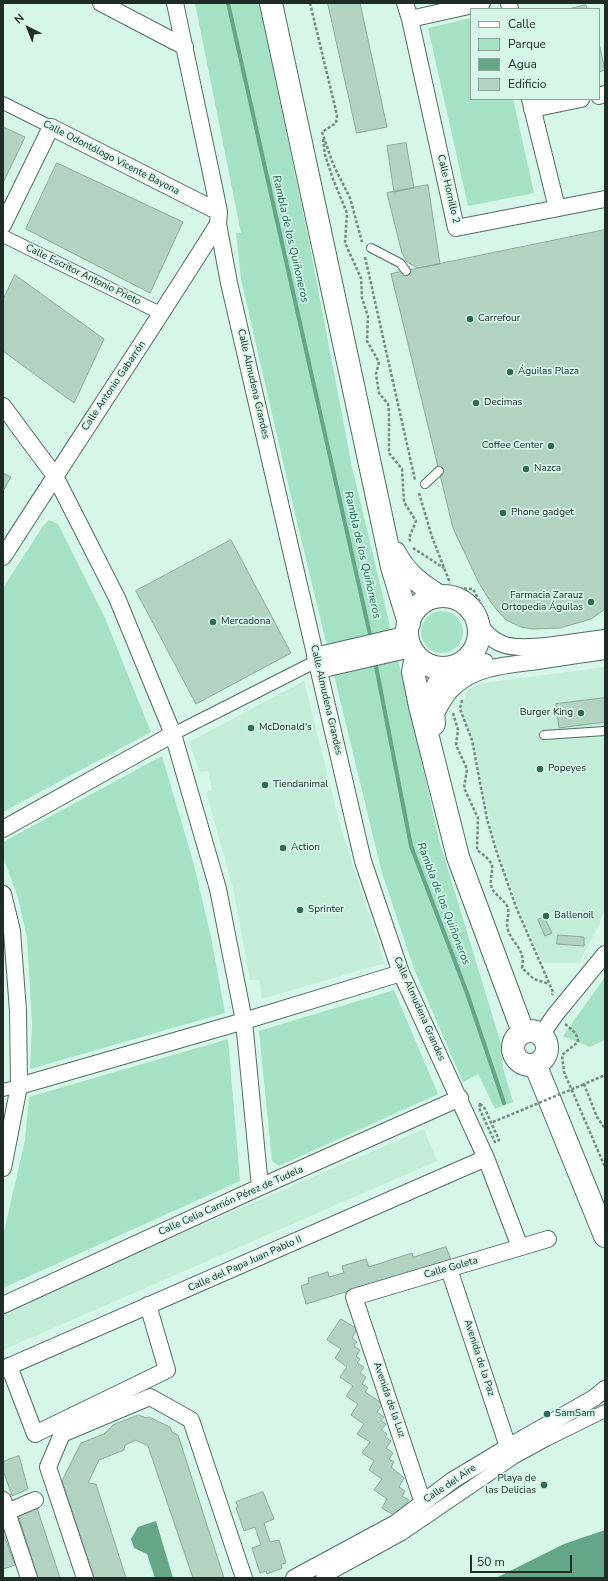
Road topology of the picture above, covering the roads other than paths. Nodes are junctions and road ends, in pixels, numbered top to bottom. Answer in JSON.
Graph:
{"nodes":[{"id":1,"x":101,"y":3,"type":"edge"},
{"id":2,"x":175,"y":3,"type":"edge"},
{"id":3,"x":271,"y":3,"type":"edge"},
{"id":4,"x":405,"y":3,"type":"edge"},
{"id":5,"x":482,"y":3,"type":"edge"},
{"id":6,"x":410,"y":19,"type":"junction"},
{"id":7,"x":185,"y":47,"type":"junction"},
{"id":8,"x":571,"y":100,"type":"edge"},
{"id":9,"x":3,"y":103,"type":"edge"},
{"id":10,"x":531,"y":104,"type":"edge"},
{"id":11,"x":51,"y":127,"type":"junction"},
{"id":12,"x":605,"y":199,"type":"edge"},
{"id":13,"x":556,"y":208,"type":"junction"},
{"id":14,"x":219,"y":218,"type":"junction"},
{"id":15,"x":3,"y":225,"type":"edge"},
{"id":16,"x":3,"y":236,"type":"edge"},
{"id":17,"x":367,"y":247,"type":"road end"},
{"id":18,"x":406,"y":270,"type":"dead end"},
{"id":19,"x":162,"y":314,"type":"junction"},
{"id":20,"x":3,"y":406,"type":"edge"},
{"id":21,"x":439,"y":471,"type":"dead end"},
{"id":22,"x":55,"y":476,"type":"junction"},
{"id":23,"x":425,"y":484,"type":"dead end"},
{"id":24,"x":387,"y":539,"type":"junction"},
{"id":25,"x":3,"y":557,"type":"edge"},
{"id":26,"x":439,"y":596,"type":"junction"},
{"id":27,"x":483,"y":618,"type":"junction"},
{"id":28,"x":605,"y":638,"type":"edge"},
{"id":29,"x":411,"y":640,"type":"junction"},
{"id":30,"x":605,"y":651,"type":"edge"},
{"id":31,"x":317,"y":662,"type":"junction"},
{"id":32,"x":516,"y":663,"type":"junction"},
{"id":33,"x":451,"y":667,"type":"junction"},
{"id":34,"x":443,"y":714,"type":"junction"},
{"id":35,"x":605,"y":731,"type":"edge"},
{"id":36,"x":173,"y":734,"type":"junction"},
{"id":37,"x":544,"y":735,"type":"dead end"},
{"id":38,"x":440,"y":784,"type":"junction"},
{"id":39,"x":3,"y":828,"type":"edge"},
{"id":40,"x":3,"y":894,"type":"edge"},
{"id":41,"x":605,"y":954,"type":"edge"},
{"id":42,"x":401,"y":973,"type":"junction"},
{"id":43,"x":244,"y":1021,"type":"junction"},
{"id":44,"x":532,"y":1034,"type":"junction"},
{"id":45,"x":535,"y":1064,"type":"junction"},
{"id":46,"x":19,"y":1086,"type":"junction"},
{"id":47,"x":3,"y":1090,"type":"edge"},
{"id":48,"x":460,"y":1098,"type":"junction"},
{"id":49,"x":486,"y":1158,"type":"junction"},
{"id":50,"x":3,"y":1168,"type":"edge"},
{"id":51,"x":260,"y":1187,"type":"junction"},
{"id":52,"x":605,"y":1236,"type":"edge"},
{"id":53,"x":548,"y":1239,"type":"dead end"},
{"id":54,"x":520,"y":1248,"type":"junction"},
{"id":55,"x":450,"y":1268,"type":"junction"},
{"id":56,"x":354,"y":1297,"type":"joint"},
{"id":57,"x":148,"y":1304,"type":"junction"},
{"id":58,"x":3,"y":1305,"type":"edge"},
{"id":59,"x":6,"y":1368,"type":"edge"},
{"id":60,"x":605,"y":1389,"type":"edge"},
{"id":61,"x":605,"y":1411,"type":"edge"},
{"id":62,"x":508,"y":1447,"type":"junction"},
{"id":63,"x":35,"y":1500,"type":"dead end"},
{"id":64,"x":423,"y":1503,"type":"junction"},
{"id":65,"x":4,"y":1509,"type":"edge"},
{"id":66,"x":29,"y":1578,"type":"edge"},
{"id":67,"x":85,"y":1578,"type":"edge"},
{"id":68,"x":244,"y":1578,"type":"edge"},
{"id":69,"x":294,"y":1578,"type":"edge"},
{"id":70,"x":322,"y":1578,"type":"edge"}],
"edges":[{"from":1,"to":7,"type":"street"},
{"from":2,"to":7,"type":"street","name":"Calle Almudena Grandes"},
{"from":3,"to":24,"type":"main road"},
{"from":4,"to":6,"type":"street","name":"Calle Hornillo 2"},
{"from":5,"to":6,"type":"street"},
{"from":6,"to":13,"type":"street","name":"Calle Hornillo 2"},
{"from":7,"to":14,"type":"street","name":"Calle Almudena Grandes"},
{"from":8,"to":10,"type":"street"},
{"from":9,"to":11,"type":"street","name":"Calle Odontólogo Vicente Bayona"},
{"from":10,"to":13,"type":"street"},
{"from":11,"to":14,"type":"street","name":"Calle Odontólogo Vicente Bayona"},
{"from":11,"to":15,"type":"street"},
{"from":12,"to":13,"type":"street","name":"Calle Hornillo 2"},
{"from":14,"to":19,"type":"street","name":"Calle Antonio Gabarrón"},
{"from":14,"to":31,"type":"street","name":"Calle Almudena Grandes"},
{"from":16,"to":19,"type":"street","name":"Calle Escritor Antonio Prieto"},
{"from":17,"to":18,"type":"lane"},
{"from":19,"to":22,"type":"street","name":"Calle Antonio Gabarrón"},
{"from":20,"to":22,"type":"street"},
{"from":21,"to":23,"type":"lane"},
{"from":22,"to":25,"type":"street","name":"Calle Antonio Gabarrón"},
{"from":22,"to":36,"type":"street"},
{"from":24,"to":26,"type":"main road"},
{"from":24,"to":29,"type":"main road"},
{"from":26,"to":27,"type":"main road"},
{"from":26,"to":29,"type":"main road"},
{"from":27,"to":28,"type":"street"},
{"from":27,"to":33,"type":"main road"},
{"from":29,"to":31,"type":"street"},
{"from":29,"to":33,"type":"main road"},
{"from":29,"to":38,"type":"main road"},
{"from":30,"to":32,"type":"street"},
{"from":31,"to":36,"type":"street"},
{"from":31,"to":42,"type":"street","name":"Calle Almudena Grandes"},
{"from":32,"to":33,"type":"street"},
{"from":32,"to":34,"type":"street"},
{"from":33,"to":34,"type":"main road"},
{"from":34,"to":38,"type":"main road"},
{"from":35,"to":37,"type":"lane"},
{"from":36,"to":39,"type":"street"},
{"from":36,"to":43,"type":"street"},
{"from":38,"to":44,"type":"main road"},
{"from":40,"to":46,"type":"street"},
{"from":41,"to":44,"type":"street"},
{"from":42,"to":43,"type":"street"},
{"from":42,"to":48,"type":"street","name":"Calle Almudena Grandes"},
{"from":43,"to":46,"type":"street"},
{"from":43,"to":51,"type":"street"},
{"from":44,"to":45,"type":"main road"},
{"from":44,"to":45,"type":"main road"},
{"from":45,"to":52,"type":"main road"},
{"from":46,"to":47,"type":"street"},
{"from":46,"to":50,"type":"street"},
{"from":48,"to":49,"type":"street","name":"Calle Almudena Grandes"},
{"from":48,"to":51,"type":"street","name":"Calle Celia Carrión Pérez de Tudela"},
{"from":49,"to":54,"type":"street","name":"Calle Almudena Grandes"},
{"from":49,"to":57,"type":"street","name":"Calle del Papa Juan Pablo II"},
{"from":51,"to":58,"type":"street","name":"Calle Celia Carrión Pérez de Tudela"},
{"from":53,"to":54,"type":"street","name":"Calle Goleta"},
{"from":54,"to":55,"type":"street","name":"Calle Goleta"},
{"from":55,"to":56,"type":"street","name":"Calle Goleta"},
{"from":55,"to":62,"type":"street","name":"Avenida de la Paz"},
{"from":56,"to":64,"type":"street","name":"Avenida de la Luz"},
{"from":57,"to":59,"type":"street","name":"Calle del Papa Juan Pablo II"},
{"from":57,"to":59,"type":"street"},
{"from":60,"to":62,"type":"street","name":"Calle del Aire"},
{"from":61,"to":70,"type":"street"},
{"from":62,"to":64,"type":"street","name":"Calle del Aire"},
{"from":63,"to":65,"type":"street"},
{"from":64,"to":69,"type":"street","name":"Calle del Aire"},
{"from":65,"to":66,"type":"street"},
{"from":67,"to":68,"type":"street"}]}
